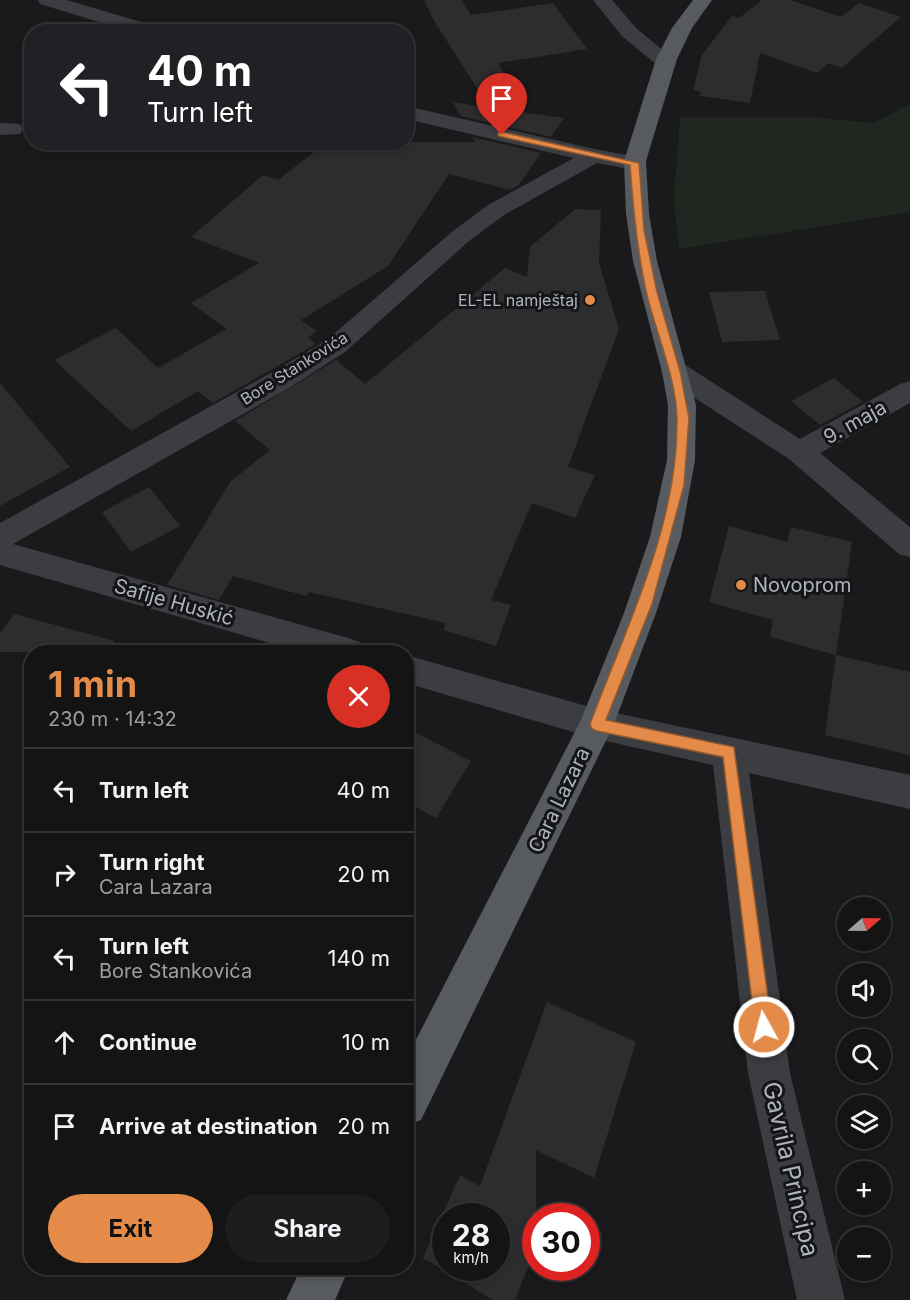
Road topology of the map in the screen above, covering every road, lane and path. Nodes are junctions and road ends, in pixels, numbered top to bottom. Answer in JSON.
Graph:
{"nodes":[{"id":1,"x":47,"y":0,"type":"edge"},
{"id":2,"x":602,"y":0,"type":"edge"},
{"id":3,"x":704,"y":0,"type":"edge"},
{"id":4,"x":127,"y":24,"type":"edge"},
{"id":5,"x":664,"y":61,"type":"junction"},
{"id":6,"x":414,"y":114,"type":"edge"},
{"id":7,"x":594,"y":156,"type":"junction"},
{"id":8,"x":634,"y":163,"type":"junction"},
{"id":9,"x":674,"y":371,"type":"junction"},
{"id":10,"x":910,"y":391,"type":"edge"},
{"id":11,"x":799,"y":453,"type":"junction"},
{"id":12,"x":0,"y":537,"type":"edge"},
{"id":13,"x":909,"y":544,"type":"edge"},
{"id":14,"x":0,"y":553,"type":"edge"},
{"id":15,"x":323,"y":645,"type":"edge"},
{"id":16,"x":414,"y":671,"type":"edge"},
{"id":17,"x":597,"y":724,"type":"junction"},
{"id":18,"x":729,"y":752,"type":"junction"},
{"id":19,"x":910,"y":792,"type":"edge"},
{"id":20,"x":414,"y":1089,"type":"edge"},
{"id":21,"x":322,"y":1275,"type":"edge"},
{"id":22,"x":310,"y":1300,"type":"edge"},
{"id":23,"x":821,"y":1300,"type":"edge"}],
"edges":[{"from":1,"to":4,"type":"street"},
{"from":2,"to":5,"type":"street"},
{"from":3,"to":5,"type":"main road","name":"Cara Lazara"},
{"from":5,"to":8,"type":"main road","name":"Cara Lazara"},
{"from":6,"to":7,"type":"street"},
{"from":7,"to":8,"type":"street"},
{"from":7,"to":12,"type":"street","name":"Bore Stankovića"},
{"from":8,"to":9,"type":"main road","name":"Cara Lazara"},
{"from":9,"to":11,"type":"street"},
{"from":9,"to":17,"type":"main road","name":"Cara Lazara"},
{"from":10,"to":11,"type":"street","name":"9. maja"},
{"from":11,"to":13,"type":"street"},
{"from":14,"to":15,"type":"street","name":"Safije Huskić"},
{"from":16,"to":17,"type":"street"},
{"from":17,"to":18,"type":"street"},
{"from":17,"to":20,"type":"main road","name":"Cara Lazara"},
{"from":18,"to":19,"type":"street"},
{"from":18,"to":23,"type":"street","name":"Gavrila Principa"},
{"from":21,"to":22,"type":"main road"}]}
